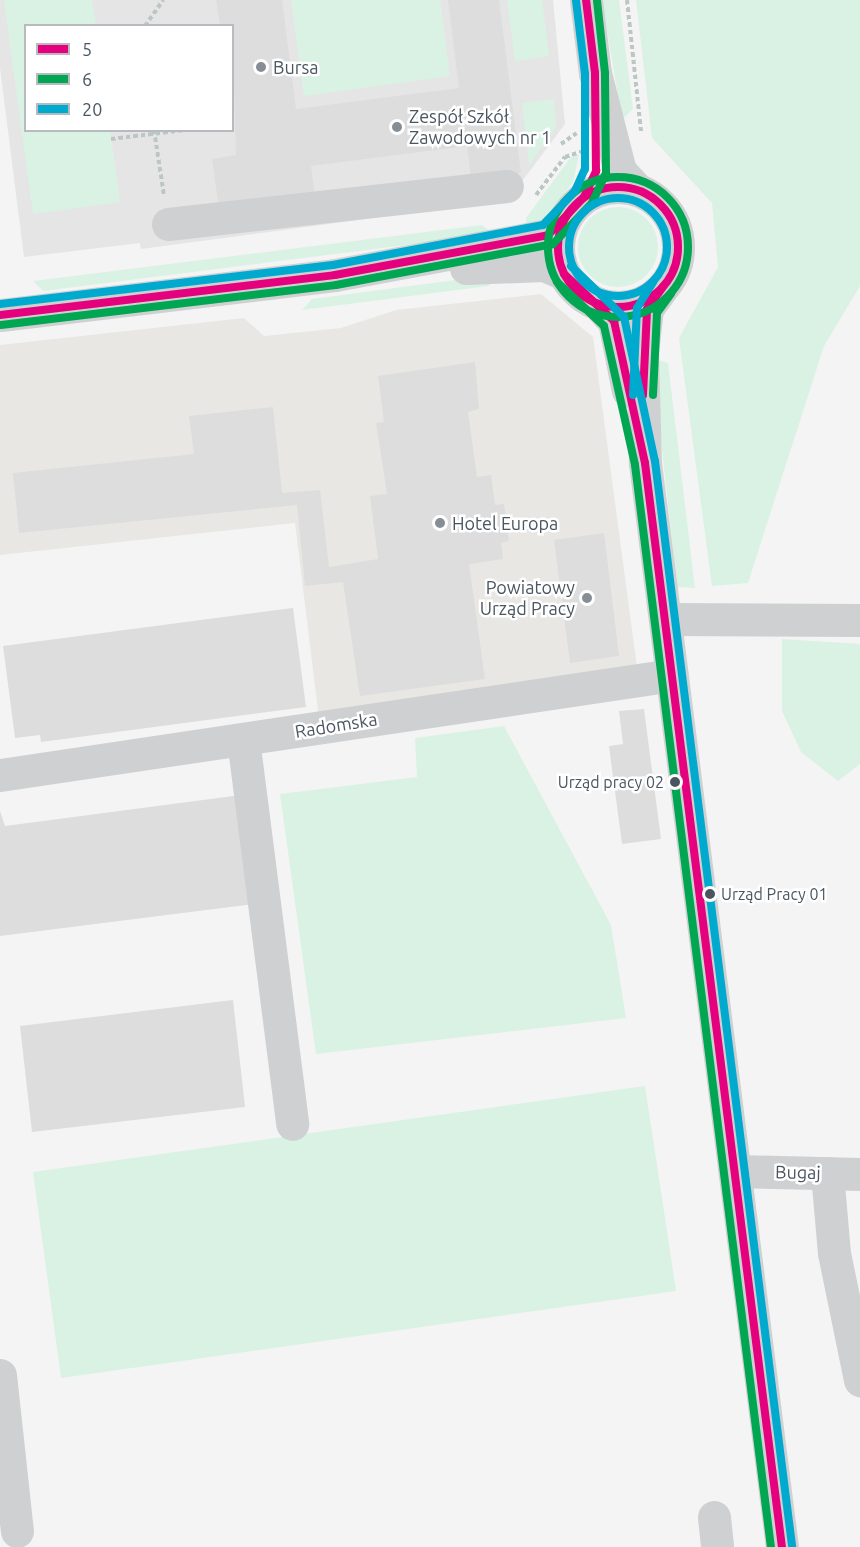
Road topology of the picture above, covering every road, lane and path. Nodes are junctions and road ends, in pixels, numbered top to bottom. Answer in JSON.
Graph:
{"nodes":[{"id":1,"x":163,"y":0,"type":"edge"},
{"id":2,"x":586,"y":0,"type":"edge"},
{"id":3,"x":627,"y":0,"type":"edge"},
{"id":4,"x":147,"y":24,"type":"edge"},
{"id":5,"x":595,"y":74,"type":"junction"},
{"id":6,"x":639,"y":100,"type":"dead end"},
{"id":7,"x":154,"y":132,"type":"edge"},
{"id":8,"x":577,"y":133,"type":"dead end"},
{"id":9,"x":111,"y":139,"type":"dead end"},
{"id":10,"x":561,"y":144,"type":"dead end"},
{"id":11,"x":507,"y":186,"type":"dead end"},
{"id":12,"x":638,"y":190,"type":"junction"},
{"id":13,"x":585,"y":197,"type":"junction"},
{"id":14,"x":563,"y":222,"type":"junction"},
{"id":15,"x":168,"y":224,"type":"joint"},
{"id":16,"x":564,"y":274,"type":"junction"},
{"id":17,"x":335,"y":275,"type":"junction"},
{"id":18,"x":662,"y":288,"type":"junction"},
{"id":19,"x":597,"y":303,"type":"junction"},
{"id":20,"x":0,"y":315,"type":"edge"},
{"id":21,"x":645,"y":463,"type":"junction"},
{"id":22,"x":665,"y":619,"type":"junction"},
{"id":23,"x":860,"y":620,"type":"edge"},
{"id":24,"x":672,"y":675,"type":"junction"},
{"id":25,"x":243,"y":739,"type":"junction"},
{"id":26,"x":0,"y":775,"type":"edge"},
{"id":27,"x":292,"y":1124,"type":"dead end"},
{"id":28,"x":736,"y":1172,"type":"junction"},
{"id":29,"x":828,"y":1173,"type":"junction"},
{"id":30,"x":860,"y":1174,"type":"edge"},
{"id":31,"x":0,"y":1376,"type":"edge"},
{"id":32,"x":860,"y":1380,"type":"edge"},
{"id":33,"x":15,"y":1532,"type":"edge"},
{"id":34,"x":782,"y":1547,"type":"edge"}],
"edges":[{"from":1,"to":4,"type":"path"},
{"from":2,"to":5,"type":"street"},
{"from":3,"to":6,"type":"path"},
{"from":5,"to":12,"type":"street"},
{"from":5,"to":13,"type":"street"},
{"from":7,"to":9,"type":"path"},
{"from":7,"to":15,"type":"path"},
{"from":8,"to":10,"type":"path"},
{"from":11,"to":15,"type":"street"},
{"from":12,"to":13,"type":"street"},
{"from":12,"to":18,"type":"street"},
{"from":13,"to":14,"type":"street"},
{"from":14,"to":16,"type":"street"},
{"from":14,"to":17,"type":"street"},
{"from":16,"to":17,"type":"street"},
{"from":16,"to":19,"type":"street"},
{"from":17,"to":20,"type":"street"},
{"from":18,"to":19,"type":"street"},
{"from":18,"to":21,"type":"street"},
{"from":19,"to":21,"type":"street"},
{"from":21,"to":22,"type":"street"},
{"from":22,"to":23,"type":"street"},
{"from":22,"to":24,"type":"street"},
{"from":24,"to":25,"type":"street","name":"Radomska"},
{"from":24,"to":28,"type":"street"},
{"from":25,"to":26,"type":"street","name":"Radomska"},
{"from":25,"to":27,"type":"street"},
{"from":28,"to":29,"type":"street","name":"Bugaj"},
{"from":28,"to":34,"type":"street"},
{"from":29,"to":30,"type":"street","name":"Bugaj"},
{"from":29,"to":32,"type":"street"},
{"from":31,"to":33,"type":"street"}]}
